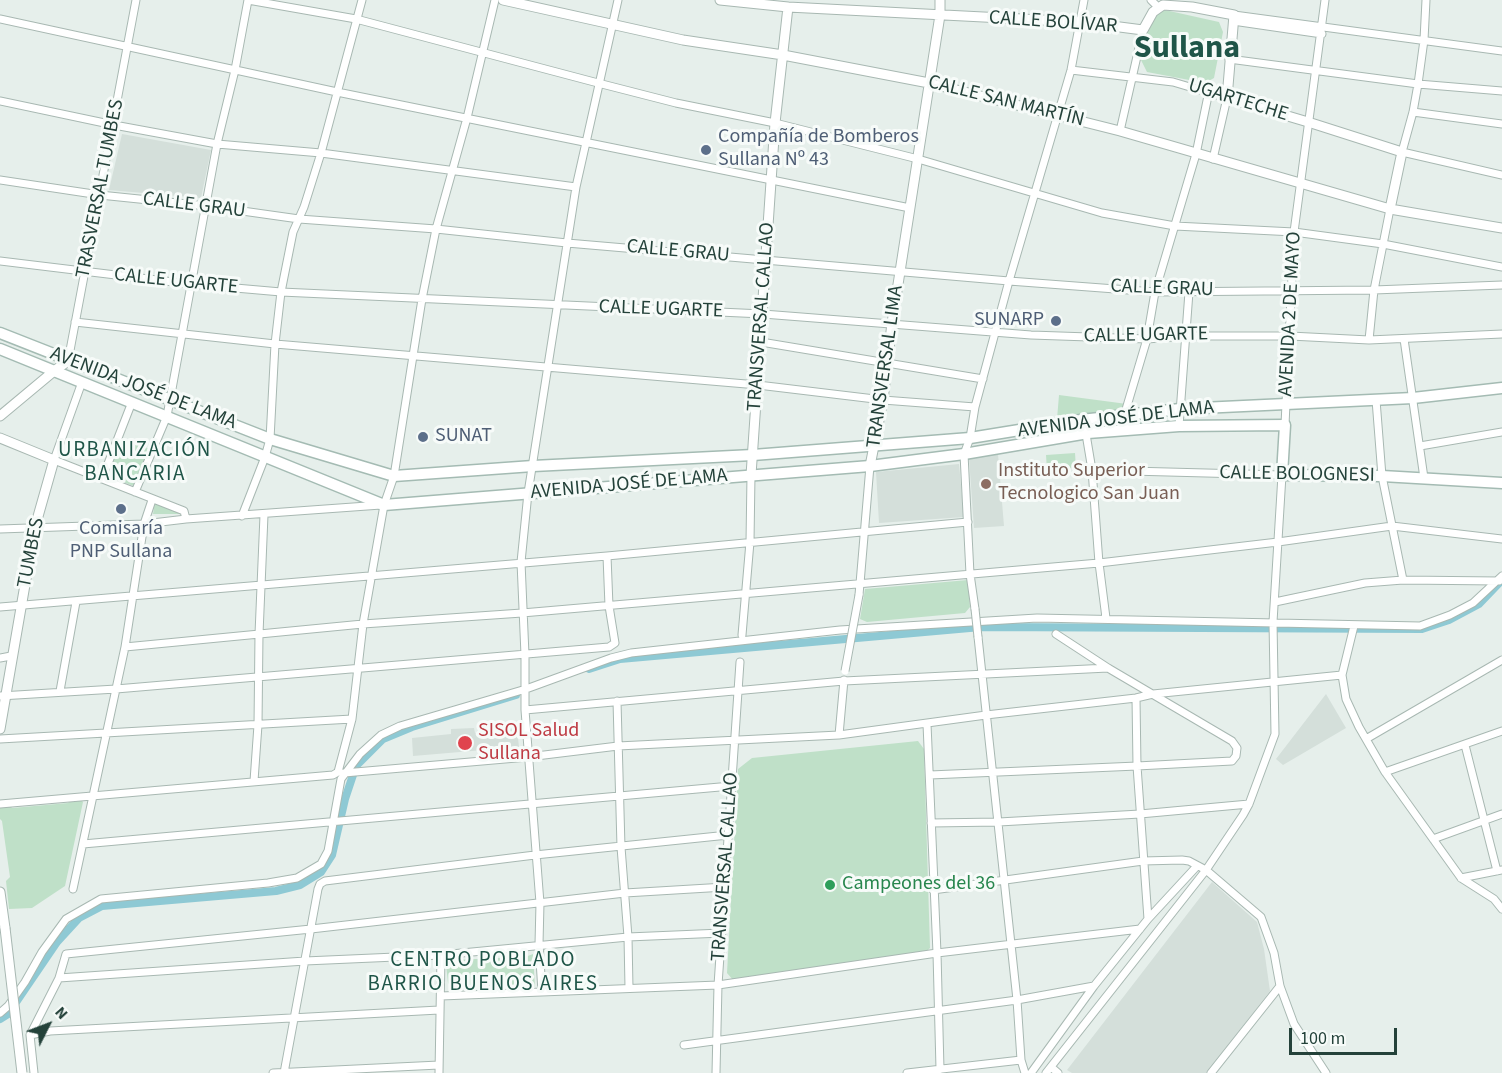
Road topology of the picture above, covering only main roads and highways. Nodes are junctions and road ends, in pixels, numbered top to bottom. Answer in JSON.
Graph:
{"nodes":[{"id":1,"x":0,"y":333,"type":"edge"},
{"id":2,"x":0,"y":349,"type":"edge"},
{"id":3,"x":1502,"y":387,"type":"edge"},
{"id":4,"x":1285,"y":425,"type":"joint"},
{"id":5,"x":1282,"y":475,"type":"joint"},
{"id":6,"x":1502,"y":483,"type":"edge"}],
"edges":[{"from":1,"to":3,"type":"main road","name":"AVENIDA JOSÉ DE LAMA"},
{"from":2,"to":4,"type":"main road","name":"AVENIDA JOSÉ DE LAMA"},
{"from":4,"to":5,"type":"main road","name":"AVENIDA 2 DE MAYO"},
{"from":5,"to":6,"type":"main road","name":"CALLE BOLOGNESI"}]}
